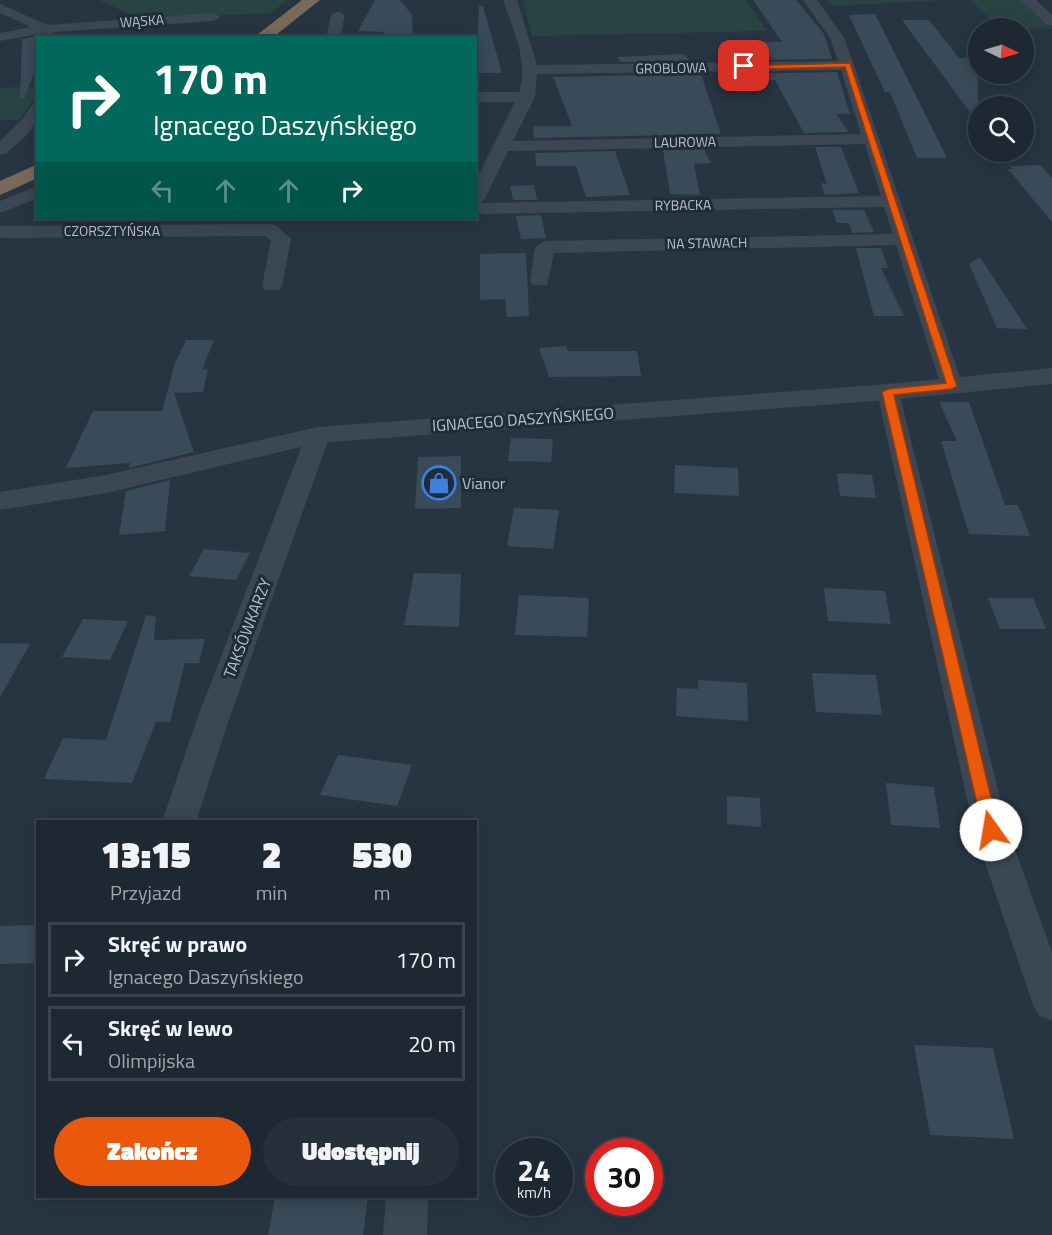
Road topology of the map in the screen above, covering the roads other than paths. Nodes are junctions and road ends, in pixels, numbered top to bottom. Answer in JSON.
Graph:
{"nodes":[{"id":1,"x":312,"y":0,"type":"edge"},
{"id":2,"x":510,"y":0,"type":"edge"},
{"id":3,"x":810,"y":0,"type":"edge"},
{"id":4,"x":1028,"y":0,"type":"edge"},
{"id":5,"x":0,"y":8,"type":"edge"},
{"id":6,"x":338,"y":8,"type":"edge"},
{"id":7,"x":320,"y":15,"type":"dead end"},
{"id":8,"x":213,"y":17,"type":"dead end"},
{"id":9,"x":1052,"y":22,"type":"edge"},
{"id":10,"x":46,"y":29,"type":"junction"},
{"id":11,"x":58,"y":36,"type":"edge"},
{"id":12,"x":264,"y":36,"type":"edge"},
{"id":13,"x":333,"y":36,"type":"edge"},
{"id":14,"x":0,"y":37,"type":"edge"},
{"id":15,"x":848,"y":65,"type":"junction"},
{"id":16,"x":530,"y":70,"type":"junction"},
{"id":17,"x":477,"y":97,"type":"edge"},
{"id":18,"x":527,"y":97,"type":"junction"},
{"id":19,"x":36,"y":111,"type":"edge"},
{"id":20,"x":27,"y":123,"type":"junction"},
{"id":21,"x":0,"y":124,"type":"edge"},
{"id":22,"x":871,"y":139,"type":"junction"},
{"id":23,"x":500,"y":146,"type":"junction"},
{"id":24,"x":0,"y":150,"type":"edge"},
{"id":25,"x":36,"y":153,"type":"edge"},
{"id":26,"x":0,"y":170,"type":"edge"},
{"id":27,"x":36,"y":171,"type":"edge"},
{"id":28,"x":0,"y":189,"type":"edge"},
{"id":29,"x":477,"y":190,"type":"edge"},
{"id":30,"x":36,"y":192,"type":"edge"},
{"id":31,"x":891,"y":201,"type":"junction"},
{"id":32,"x":0,"y":208,"type":"edge"},
{"id":33,"x":477,"y":209,"type":"edge"},
{"id":34,"x":0,"y":232,"type":"edge"},
{"id":35,"x":904,"y":239,"type":"junction"},
{"id":36,"x":540,"y":281,"type":"dead end"},
{"id":37,"x":272,"y":286,"type":"dead end"},
{"id":38,"x":1052,"y":376,"type":"edge"},
{"id":39,"x":952,"y":386,"type":"junction"},
{"id":40,"x":888,"y":392,"type":"junction"},
{"id":41,"x":318,"y":435,"type":"junction"},
{"id":42,"x":0,"y":501,"type":"edge"},
{"id":43,"x":179,"y":820,"type":"edge"},
{"id":44,"x":1052,"y":1005,"type":"edge"},
{"id":45,"x":407,"y":1198,"type":"edge"},
{"id":46,"x":405,"y":1235,"type":"edge"}],
"edges":[{"from":1,"to":12,"type":"highway"},
{"from":2,"to":16,"type":"street"},
{"from":3,"to":15,"type":"street"},
{"from":4,"to":9,"type":"street"},
{"from":5,"to":10,"type":"street"},
{"from":6,"to":7,"type":"highway"},
{"from":6,"to":13,"type":"street"},
{"from":8,"to":10,"type":"street","name":"WĄSKA"},
{"from":10,"to":11,"type":"street"},
{"from":10,"to":14,"type":"street","name":"WĄSKA"},
{"from":15,"to":16,"type":"street","name":"GROBLOWA"},
{"from":15,"to":22,"type":"street"},
{"from":16,"to":18,"type":"street"},
{"from":17,"to":18,"type":"street"},
{"from":18,"to":23,"type":"street"},
{"from":19,"to":20,"type":"street"},
{"from":20,"to":21,"type":"street"},
{"from":20,"to":24,"type":"street"},
{"from":22,"to":23,"type":"street","name":"LAUROWA"},
{"from":22,"to":31,"type":"street"},
{"from":23,"to":29,"type":"street"},
{"from":25,"to":26,"type":"highway"},
{"from":27,"to":28,"type":"highway"},
{"from":30,"to":32,"type":"street"},
{"from":31,"to":33,"type":"street","name":"RYBACKA"},
{"from":31,"to":35,"type":"street"},
{"from":34,"to":37,"type":"street","name":"CZORSZTYŃSKA"},
{"from":35,"to":36,"type":"street","name":"NA STAWACH"},
{"from":35,"to":39,"type":"street"},
{"from":38,"to":39,"type":"street","name":"IGNACEGO DASZYŃSKIEGO"},
{"from":39,"to":40,"type":"street","name":"IGNACEGO DASZYŃSKIEGO"},
{"from":40,"to":41,"type":"street","name":"IGNACEGO DASZYŃSKIEGO"},
{"from":40,"to":44,"type":"street"},
{"from":41,"to":42,"type":"street","name":"IGNACEGO DASZYŃSKIEGO"},
{"from":41,"to":43,"type":"street","name":"TAKSÓWKARZY"},
{"from":45,"to":46,"type":"street"}]}
